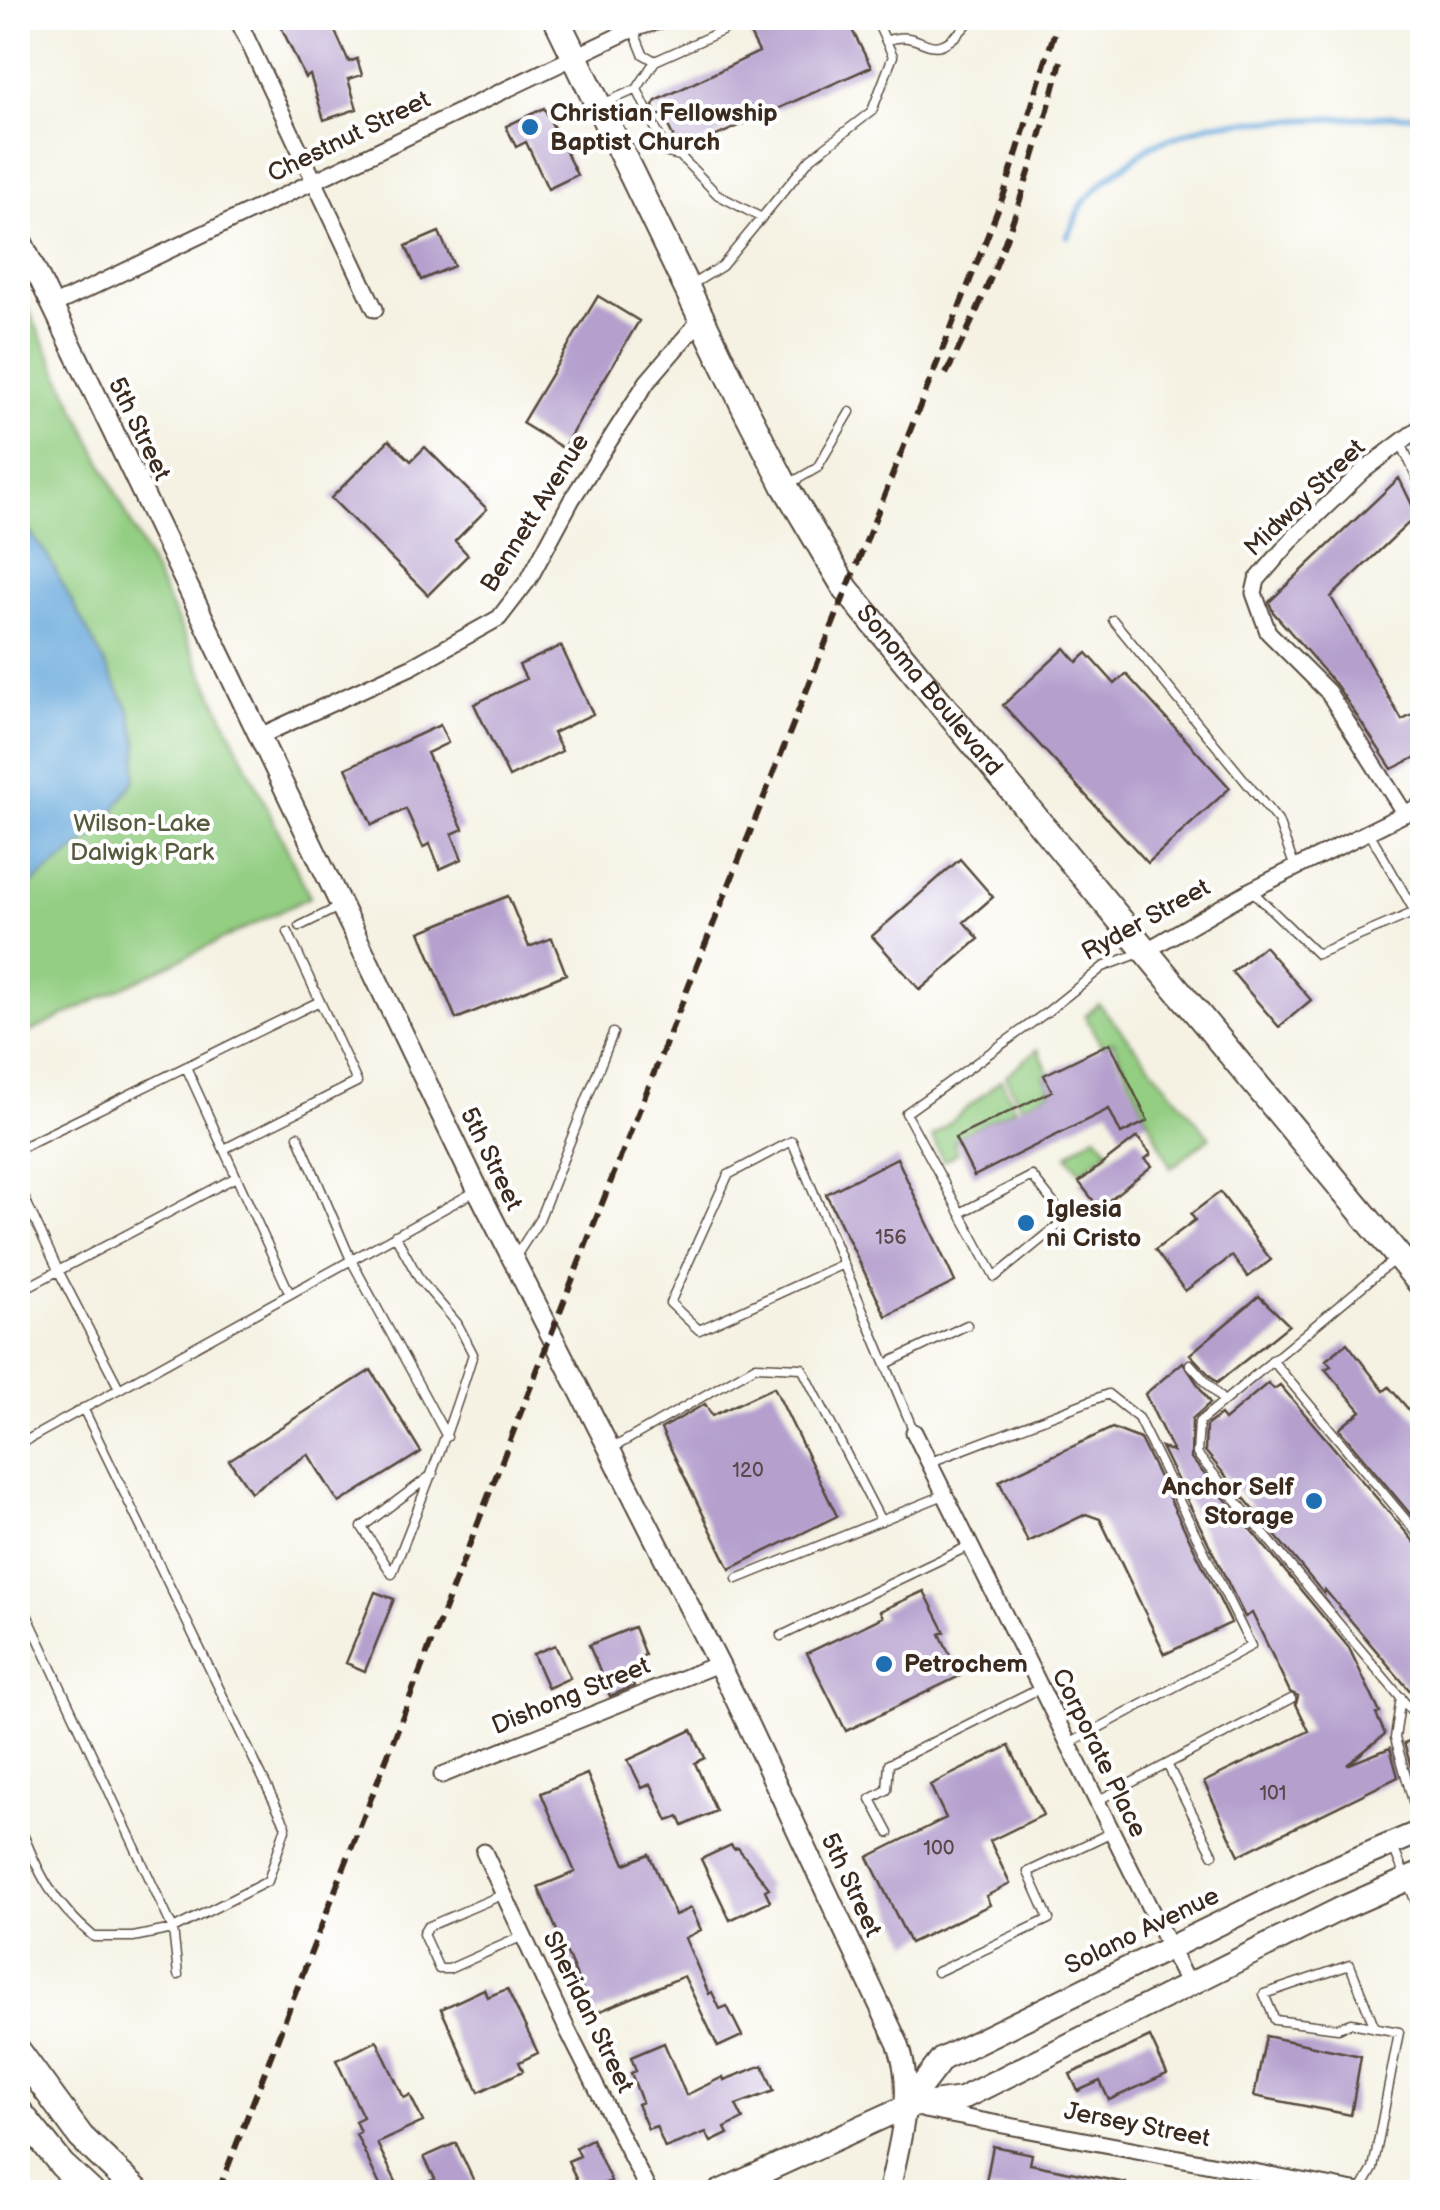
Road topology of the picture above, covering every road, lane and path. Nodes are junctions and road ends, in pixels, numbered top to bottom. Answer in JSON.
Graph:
{"nodes":[{"id":1,"x":237,"y":18,"type":"edge"},
{"id":2,"x":556,"y":18,"type":"edge"},
{"id":3,"x":668,"y":18,"type":"edge"},
{"id":4,"x":727,"y":18,"type":"edge"},
{"id":5,"x":875,"y":18,"type":"edge"},
{"id":6,"x":972,"y":18,"type":"edge"},
{"id":7,"x":633,"y":29,"type":"junction"},
{"id":8,"x":886,"y":41,"type":"junction"},
{"id":9,"x":575,"y":56,"type":"junction"},
{"id":10,"x":655,"y":61,"type":"junction"},
{"id":11,"x":637,"y":88,"type":"junction"},
{"id":12,"x":598,"y":105,"type":"junction"},
{"id":13,"x":314,"y":182,"type":"junction"},
{"id":14,"x":760,"y":217,"type":"junction"},
{"id":15,"x":18,"y":234,"type":"edge"},
{"id":16,"x":687,"y":288,"type":"junction"},
{"id":17,"x":52,"y":306,"type":"junction"},
{"id":18,"x":375,"y":309,"type":"dead end"},
{"id":19,"x":702,"y":318,"type":"junction"},
{"id":20,"x":850,"y":412,"type":"dead end"},
{"id":21,"x":1422,"y":426,"type":"edge"},
{"id":22,"x":1401,"y":442,"type":"junction"},
{"id":23,"x":786,"y":486,"type":"junction"},
{"id":24,"x":1422,"y":489,"type":"edge"},
{"id":25,"x":1112,"y":620,"type":"dead end"},
{"id":26,"x":260,"y":736,"type":"junction"},
{"id":27,"x":1422,"y":806,"type":"edge"},
{"id":28,"x":1405,"y":814,"type":"junction"},
{"id":29,"x":1369,"y":832,"type":"junction"},
{"id":30,"x":1295,"y":868,"type":"junction"},
{"id":31,"x":1251,"y":890,"type":"junction"},
{"id":32,"x":341,"y":906,"type":"junction"},
{"id":33,"x":300,"y":926,"type":"dead end"},
{"id":34,"x":288,"y":932,"type":"dead end"},
{"id":35,"x":1144,"y":952,"type":"junction"},
{"id":36,"x":320,"y":1001,"type":"junction"},
{"id":37,"x":612,"y":1033,"type":"dead end"},
{"id":38,"x":186,"y":1067,"type":"junction"},
{"id":39,"x":298,"y":1136,"type":"dead end"},
{"id":40,"x":18,"y":1149,"type":"edge"},
{"id":41,"x":224,"y":1149,"type":"junction"},
{"id":42,"x":236,"y":1177,"type":"junction"},
{"id":43,"x":18,"y":1184,"type":"edge"},
{"id":44,"x":478,"y":1190,"type":"junction"},
{"id":45,"x":960,"y":1213,"type":"junction"},
{"id":46,"x":395,"y":1235,"type":"junction"},
{"id":47,"x":1398,"y":1256,"type":"junction"},
{"id":48,"x":351,"y":1260,"type":"junction"},
{"id":49,"x":514,"y":1260,"type":"junction"},
{"id":50,"x":843,"y":1264,"type":"junction"},
{"id":51,"x":58,"y":1270,"type":"junction"},
{"id":52,"x":1422,"y":1285,"type":"edge"},
{"id":53,"x":18,"y":1292,"type":"edge"},
{"id":54,"x":290,"y":1294,"type":"junction"},
{"id":55,"x":967,"y":1326,"type":"dead end"},
{"id":56,"x":1272,"y":1360,"type":"junction"},
{"id":57,"x":886,"y":1364,"type":"junction"},
{"id":58,"x":1190,"y":1364,"type":"dead end"},
{"id":59,"x":119,"y":1388,"type":"junction"},
{"id":60,"x":1223,"y":1402,"type":"junction"},
{"id":61,"x":83,"y":1408,"type":"junction"},
{"id":62,"x":914,"y":1432,"type":"joint"},
{"id":63,"x":447,"y":1438,"type":"junction"},
{"id":64,"x":18,"y":1444,"type":"edge"},
{"id":65,"x":608,"y":1450,"type":"junction"},
{"id":66,"x":928,"y":1462,"type":"junction"},
{"id":67,"x":432,"y":1474,"type":"junction"},
{"id":68,"x":944,"y":1495,"type":"junction"},
{"id":69,"x":882,"y":1521,"type":"junction"},
{"id":70,"x":1422,"y":1539,"type":"edge"},
{"id":71,"x":969,"y":1546,"type":"junction"},
{"id":72,"x":737,"y":1579,"type":"dead end"},
{"id":73,"x":18,"y":1596,"type":"edge"},
{"id":74,"x":781,"y":1636,"type":"dead end"},
{"id":75,"x":718,"y":1664,"type":"junction"},
{"id":76,"x":1039,"y":1689,"type":"junction"},
{"id":77,"x":1401,"y":1698,"type":"junction"},
{"id":78,"x":1292,"y":1700,"type":"dead end"},
{"id":79,"x":1422,"y":1714,"type":"edge"},
{"id":80,"x":1067,"y":1745,"type":"junction"},
{"id":81,"x":1168,"y":1764,"type":"junction"},
{"id":82,"x":442,"y":1775,"type":"dead end"},
{"id":83,"x":1095,"y":1802,"type":"junction"},
{"id":84,"x":18,"y":1822,"type":"edge"},
{"id":85,"x":1422,"y":1831,"type":"edge"},
{"id":86,"x":889,"y":1833,"type":"dead end"},
{"id":87,"x":1110,"y":1833,"type":"junction"},
{"id":88,"x":1391,"y":1842,"type":"junction"},
{"id":89,"x":484,"y":1852,"type":"dead end"},
{"id":90,"x":1213,"y":1854,"type":"dead end"},
{"id":91,"x":1414,"y":1876,"type":"edge"},
{"id":92,"x":504,"y":1894,"type":"junction"},
{"id":93,"x":1422,"y":1916,"type":"edge"},
{"id":94,"x":173,"y":1928,"type":"junction"},
{"id":95,"x":523,"y":1936,"type":"junction"},
{"id":96,"x":1167,"y":1949,"type":"junction"},
{"id":97,"x":936,"y":1972,"type":"dead end"},
{"id":98,"x":178,"y":1975,"type":"dead end"},
{"id":99,"x":1188,"y":1988,"type":"junction"},
{"id":100,"x":1374,"y":2028,"type":"junction"},
{"id":101,"x":18,"y":2052,"type":"edge"},
{"id":102,"x":906,"y":2107,"type":"junction"},
{"id":103,"x":18,"y":2110,"type":"edge"},
{"id":104,"x":91,"y":2192,"type":"edge"},
{"id":105,"x":138,"y":2192,"type":"edge"},
{"id":106,"x":648,"y":2192,"type":"edge"},
{"id":107,"x":719,"y":2192,"type":"edge"},
{"id":108,"x":889,"y":2192,"type":"edge"},
{"id":109,"x":1360,"y":2192,"type":"edge"},
{"id":110,"x":1368,"y":2192,"type":"edge"}],
"edges":[{"from":1,"to":13,"type":"street"},
{"from":2,"to":9,"type":"main road","name":"Sonoma Boulevard"},
{"from":3,"to":7,"type":"street","name":"Chestnut Street"},
{"from":4,"to":10,"type":"lane"},
{"from":5,"to":8,"type":"lane"},
{"from":6,"to":8,"type":"lane"},
{"from":7,"to":9,"type":"street","name":"Chestnut Street"},
{"from":7,"to":10,"type":"lane"},
{"from":8,"to":14,"type":"lane"},
{"from":9,"to":12,"type":"main road","name":"Sonoma Boulevard"},
{"from":9,"to":13,"type":"street","name":"Chestnut Street"},
{"from":10,"to":11,"type":"lane"},
{"from":11,"to":12,"type":"lane"},
{"from":11,"to":14,"type":"lane"},
{"from":12,"to":16,"type":"main road","name":"Sonoma Boulevard"},
{"from":13,"to":17,"type":"street","name":"Chestnut Street"},
{"from":13,"to":18,"type":"street"},
{"from":14,"to":16,"type":"lane"},
{"from":15,"to":17,"type":"street","name":"5th Street"},
{"from":16,"to":19,"type":"main road","name":"Sonoma Boulevard"},
{"from":17,"to":26,"type":"street","name":"5th Street"},
{"from":19,"to":23,"type":"main road","name":"Sonoma Boulevard"},
{"from":19,"to":26,"type":"street","name":"Bennett Avenue"},
{"from":20,"to":23,"type":"lane"},
{"from":21,"to":22,"type":"street","name":"Midway Street"},
{"from":22,"to":24,"type":"lane"},
{"from":22,"to":28,"type":"street","name":"Midway Street"},
{"from":23,"to":35,"type":"main road","name":"Sonoma Boulevard"},
{"from":25,"to":30,"type":"lane"},
{"from":26,"to":32,"type":"street","name":"5th Street"},
{"from":27,"to":28,"type":"street","name":"Ryder Street"},
{"from":28,"to":29,"type":"street","name":"Ryder Street"},
{"from":29,"to":30,"type":"street","name":"Ryder Street"},
{"from":29,"to":31,"type":"lane"},
{"from":30,"to":31,"type":"street","name":"Ryder Street"},
{"from":31,"to":35,"type":"street","name":"Ryder Street"},
{"from":32,"to":33,"type":"lane"},
{"from":32,"to":44,"type":"street","name":"5th Street"},
{"from":34,"to":36,"type":"lane"},
{"from":35,"to":45,"type":"lane","name":"Ryder Street"},
{"from":35,"to":47,"type":"main road","name":"Sonoma Boulevard"},
{"from":36,"to":38,"type":"lane"},
{"from":36,"to":41,"type":"lane"},
{"from":37,"to":49,"type":"lane"},
{"from":38,"to":40,"type":"lane"},
{"from":38,"to":41,"type":"lane"},
{"from":39,"to":48,"type":"lane"},
{"from":41,"to":42,"type":"lane"},
{"from":42,"to":51,"type":"lane"},
{"from":42,"to":54,"type":"lane"},
{"from":43,"to":51,"type":"lane"},
{"from":44,"to":46,"type":"lane"},
{"from":44,"to":49,"type":"street","name":"5th Street"},
{"from":45,"to":45,"type":"lane","name":"Ryder Street"},
{"from":46,"to":48,"type":"lane"},
{"from":46,"to":63,"type":"lane"},
{"from":47,"to":52,"type":"main road","name":"Sonoma Boulevard"},
{"from":47,"to":56,"type":"lane"},
{"from":48,"to":54,"type":"lane"},
{"from":48,"to":63,"type":"lane"},
{"from":49,"to":65,"type":"street","name":"5th Street"},
{"from":50,"to":50,"type":"lane"},
{"from":50,"to":57,"type":"lane"},
{"from":51,"to":53,"type":"lane"},
{"from":51,"to":59,"type":"lane"},
{"from":54,"to":59,"type":"lane"},
{"from":55,"to":57,"type":"lane"},
{"from":56,"to":60,"type":"lane"},
{"from":56,"to":70,"type":"lane"},
{"from":57,"to":62,"type":"lane"},
{"from":58,"to":60,"type":"lane"},
{"from":59,"to":61,"type":"lane"},
{"from":60,"to":77,"type":"lane"},
{"from":61,"to":64,"type":"lane"},
{"from":61,"to":94,"type":"lane"},
{"from":62,"to":66,"type":"street","name":"Corporate Place"},
{"from":63,"to":67,"type":"lane"},
{"from":65,"to":69,"type":"lane"},
{"from":65,"to":75,"type":"street","name":"5th Street"},
{"from":66,"to":68,"type":"street","name":"Corporate Place"},
{"from":66,"to":80,"type":"lane"},
{"from":67,"to":67,"type":"lane"},
{"from":68,"to":69,"type":"lane"},
{"from":68,"to":71,"type":"street","name":"Corporate Place"},
{"from":69,"to":72,"type":"lane"},
{"from":71,"to":74,"type":"lane"},
{"from":71,"to":76,"type":"street","name":"Corporate Place"},
{"from":73,"to":94,"type":"lane"},
{"from":75,"to":82,"type":"street","name":"Dishong Street"},
{"from":75,"to":102,"type":"street","name":"5th Street"},
{"from":76,"to":80,"type":"street","name":"Corporate Place"},
{"from":76,"to":86,"type":"lane"},
{"from":77,"to":79,"type":"lane"},
{"from":77,"to":85,"type":"lane"},
{"from":78,"to":81,"type":"lane"},
{"from":80,"to":83,"type":"street","name":"Corporate Place"},
{"from":81,"to":83,"type":"lane"},
{"from":81,"to":90,"type":"lane"},
{"from":83,"to":87,"type":"street","name":"Corporate Place"},
{"from":84,"to":94,"type":"lane"},
{"from":85,"to":88,"type":"main road","name":"Solano Avenue"},
{"from":87,"to":96,"type":"street","name":"Corporate Place"},
{"from":87,"to":97,"type":"lane"},
{"from":88,"to":91,"type":"lane"},
{"from":88,"to":96,"type":"main road","name":"Solano Avenue"},
{"from":89,"to":92,"type":"street","name":"Sheridan Street"},
{"from":91,"to":93,"type":"lane"},
{"from":91,"to":99,"type":"main road","name":"Solano Avenue"},
{"from":92,"to":95,"type":"street","name":"Sheridan Street"},
{"from":92,"to":95,"type":"lane"},
{"from":94,"to":98,"type":"lane"},
{"from":95,"to":106,"type":"street","name":"Sheridan Street"},
{"from":96,"to":99,"type":"street","name":"Corporate Place"},
{"from":96,"to":102,"type":"main road","name":"Solano Avenue"},
{"from":99,"to":102,"type":"main road","name":"Solano Avenue"},
{"from":100,"to":100,"type":"lane"},
{"from":100,"to":109,"type":"lane"},
{"from":101,"to":105,"type":"main road"},
{"from":102,"to":107,"type":"main road","name":"Solano Avenue"},
{"from":102,"to":108,"type":"street","name":"5th Street"},
{"from":102,"to":109,"type":"street","name":"Jersey Street"},
{"from":103,"to":104,"type":"main road"},
{"from":109,"to":110,"type":"lane"}]}
